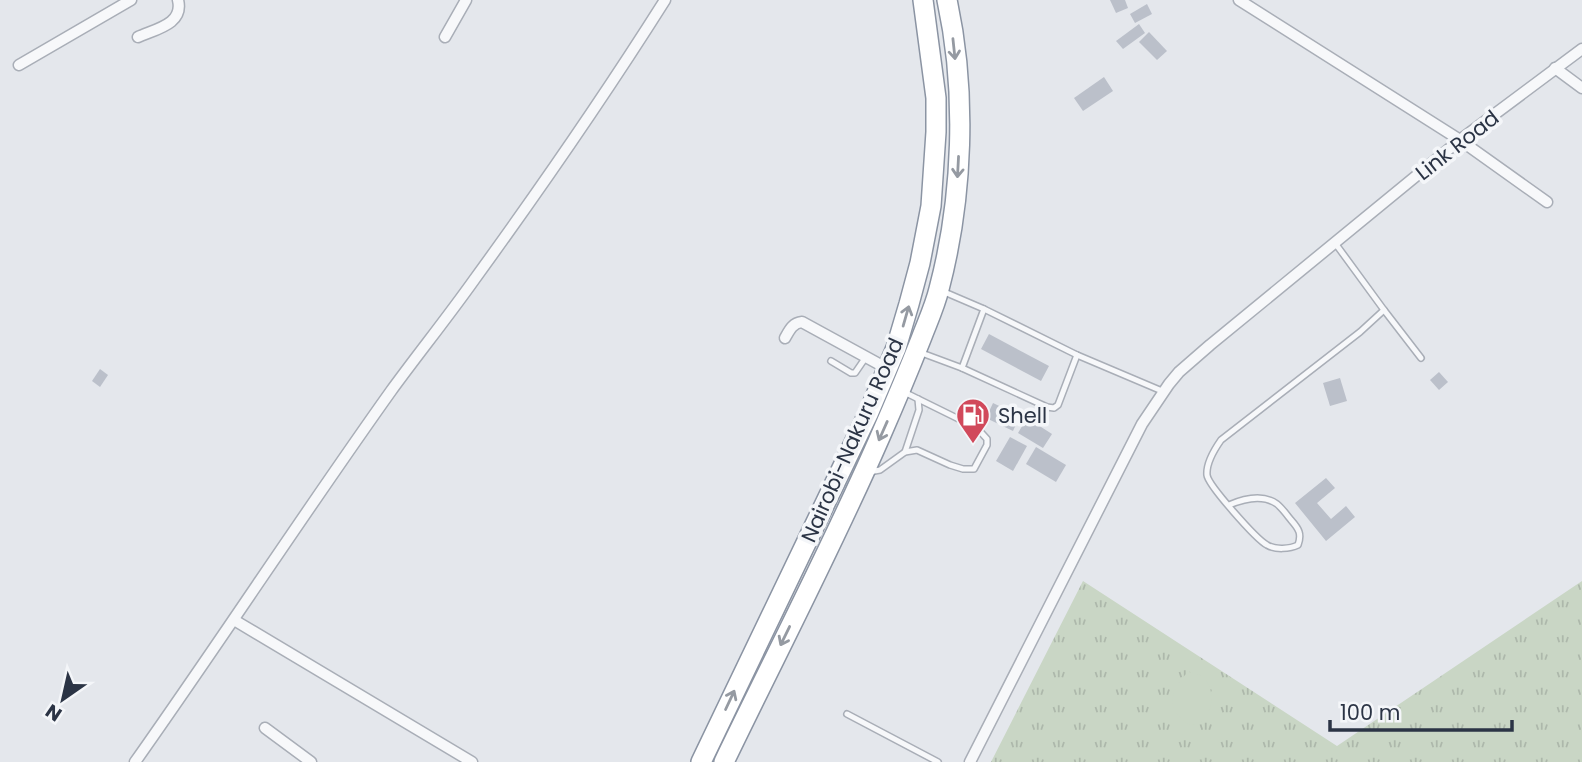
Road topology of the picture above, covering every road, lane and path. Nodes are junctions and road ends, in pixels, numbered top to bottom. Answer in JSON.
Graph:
{"nodes":[{"id":1,"x":131,"y":0,"type":"edge"},
{"id":2,"x":178,"y":0,"type":"edge"},
{"id":3,"x":466,"y":0,"type":"edge"},
{"id":4,"x":665,"y":0,"type":"edge"},
{"id":5,"x":912,"y":0,"type":"edge"},
{"id":6,"x":923,"y":0,"type":"edge"},
{"id":7,"x":947,"y":0,"type":"edge"},
{"id":8,"x":1239,"y":0,"type":"edge"},
{"id":9,"x":138,"y":37,"type":"dead end"},
{"id":10,"x":445,"y":37,"type":"dead end"},
{"id":11,"x":1582,"y":50,"type":"edge"},
{"id":12,"x":19,"y":65,"type":"dead end"},
{"id":13,"x":1555,"y":68,"type":"junction"},
{"id":14,"x":1582,"y":88,"type":"edge"},
{"id":15,"x":936,"y":98,"type":"junction"},
{"id":16,"x":1460,"y":140,"type":"junction"},
{"id":17,"x":1547,"y":202,"type":"dead end"},
{"id":18,"x":1335,"y":243,"type":"junction"},
{"id":19,"x":939,"y":290,"type":"junction"},
{"id":20,"x":984,"y":309,"type":"junction"},
{"id":21,"x":1384,"y":310,"type":"junction"},
{"id":22,"x":785,"y":338,"type":"dead end"},
{"id":23,"x":916,"y":351,"type":"junction"},
{"id":24,"x":1077,"y":355,"type":"junction"},
{"id":25,"x":866,"y":357,"type":"junction"},
{"id":26,"x":1422,"y":358,"type":"dead end"},
{"id":27,"x":831,"y":361,"type":"dead end"},
{"id":28,"x":962,"y":368,"type":"junction"},
{"id":29,"x":888,"y":369,"type":"junction"},
{"id":30,"x":1163,"y":392,"type":"junction"},
{"id":31,"x":910,"y":395,"type":"junction"},
{"id":32,"x":905,"y":452,"type":"junction"},
{"id":33,"x":864,"y":472,"type":"junction"},
{"id":34,"x":1229,"y":505,"type":"junction"},
{"id":35,"x":234,"y":620,"type":"junction"},
{"id":36,"x":847,"y":714,"type":"dead end"},
{"id":37,"x":265,"y":728,"type":"dead end"},
{"id":38,"x":135,"y":762,"type":"edge"},
{"id":39,"x":311,"y":762,"type":"edge"},
{"id":40,"x":471,"y":762,"type":"edge"},
{"id":41,"x":701,"y":762,"type":"edge"},
{"id":42,"x":724,"y":762,"type":"edge"},
{"id":43,"x":938,"y":762,"type":"edge"},
{"id":44,"x":970,"y":762,"type":"edge"}],
"edges":[{"from":1,"to":12,"type":"street"},
{"from":2,"to":9,"type":"street"},
{"from":3,"to":10,"type":"street"},
{"from":4,"to":35,"type":"street"},
{"from":5,"to":15,"type":"street"},
{"from":6,"to":15,"type":"highway","name":"Nairobi-Nakuru Road"},
{"from":7,"to":19,"type":"highway","one_way":true},
{"from":8,"to":16,"type":"street"},
{"from":11,"to":13,"type":"street","name":"Link Road"},
{"from":13,"to":14,"type":"street"},
{"from":13,"to":16,"type":"street","name":"Link Road"},
{"from":29,"to":15,"type":"highway","name":"Nairobi-Nakuru Road","one_way":true},
{"from":16,"to":17,"type":"street"},
{"from":16,"to":18,"type":"street","name":"Link Road"},
{"from":18,"to":21,"type":"lane"},
{"from":18,"to":30,"type":"street","name":"Link Road"},
{"from":19,"to":20,"type":"lane"},
{"from":19,"to":23,"type":"highway"},
{"from":20,"to":24,"type":"lane"},
{"from":20,"to":28,"type":"lane"},
{"from":21,"to":26,"type":"lane"},
{"from":21,"to":34,"type":"lane"},
{"from":22,"to":25,"type":"street"},
{"from":23,"to":28,"type":"lane"},
{"from":23,"to":31,"type":"highway"},
{"from":24,"to":28,"type":"lane"},
{"from":24,"to":30,"type":"lane"},
{"from":25,"to":27,"type":"lane"},
{"from":25,"to":29,"type":"street"},
{"from":41,"to":29,"type":"highway","name":"Nairobi-Nakuru Road","one_way":true},
{"from":30,"to":44,"type":"street","name":"Link Road"},
{"from":31,"to":32,"type":"lane"},
{"from":31,"to":32,"type":"lane"},
{"from":31,"to":33,"type":"highway","one_way":true},
{"from":32,"to":33,"type":"lane"},
{"from":33,"to":42,"type":"highway","one_way":true},
{"from":34,"to":34,"type":"lane"},
{"from":35,"to":38,"type":"street"},
{"from":35,"to":40,"type":"street"},
{"from":36,"to":43,"type":"lane"},
{"from":37,"to":39,"type":"street"}]}
